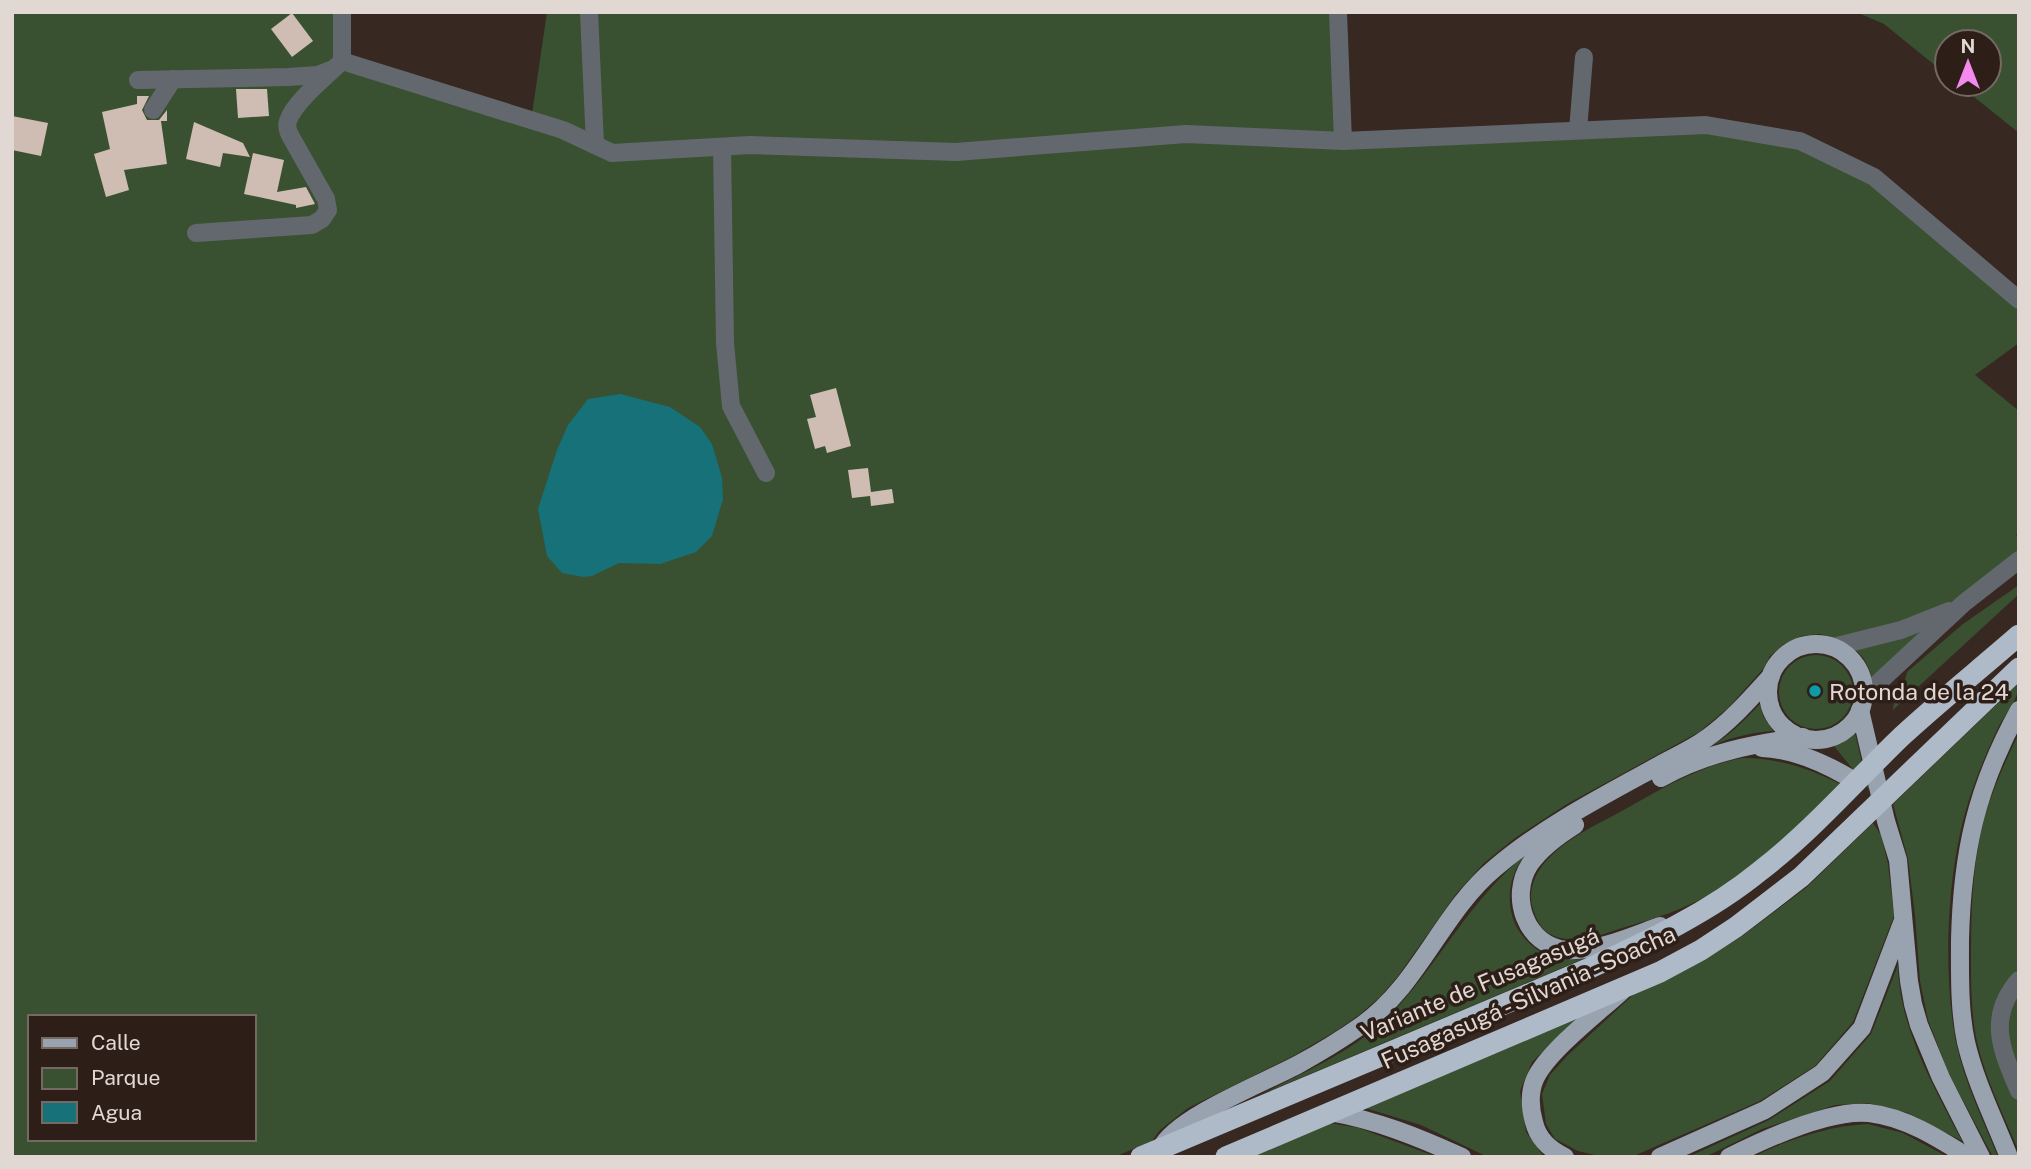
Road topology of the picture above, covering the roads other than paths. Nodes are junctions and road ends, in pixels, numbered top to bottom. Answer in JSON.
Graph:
{"nodes":[{"id":1,"x":342,"y":12,"type":"edge"},
{"id":2,"x":589,"y":12,"type":"edge"},
{"id":3,"x":1338,"y":12,"type":"edge"},
{"id":4,"x":1584,"y":57,"type":"dead end"},
{"id":5,"x":342,"y":61,"type":"junction"},
{"id":6,"x":173,"y":79,"type":"junction"},
{"id":7,"x":138,"y":80,"type":"dead end"},
{"id":8,"x":153,"y":110,"type":"dead end"},
{"id":9,"x":1578,"y":130,"type":"junction"},
{"id":10,"x":1343,"y":141,"type":"junction"},
{"id":11,"x":595,"y":145,"type":"junction"},
{"id":12,"x":722,"y":147,"type":"junction"},
{"id":13,"x":197,"y":233,"type":"dead end"},
{"id":14,"x":2019,"y":300,"type":"edge"},
{"id":15,"x":766,"y":473,"type":"dead end"},
{"id":16,"x":2019,"y":560,"type":"edge"},
{"id":17,"x":1964,"y":603,"type":"junction"},
{"id":18,"x":2019,"y":635,"type":"edge"},
{"id":19,"x":1833,"y":647,"type":"junction"},
{"id":20,"x":2019,"y":668,"type":"edge"},
{"id":21,"x":1771,"y":676,"type":"junction"},
{"id":22,"x":1862,"y":703,"type":"junction"},
{"id":23,"x":2019,"y":710,"type":"edge"},
{"id":24,"x":1809,"y":738,"type":"junction"},
{"id":25,"x":1741,"y":748,"type":"junction"},
{"id":26,"x":1848,"y":777,"type":"junction"},
{"id":27,"x":1886,"y":821,"type":"junction"},
{"id":28,"x":1904,"y":916,"type":"junction"},
{"id":29,"x":1687,"y":918,"type":"junction"},
{"id":30,"x":2019,"y":980,"type":"edge"},
{"id":31,"x":1629,"y":985,"type":"junction"},
{"id":32,"x":2019,"y":1091,"type":"edge"},
{"id":33,"x":1329,"y":1112,"type":"junction"},
{"id":34,"x":1435,"y":1152,"type":"edge"},
{"id":35,"x":1151,"y":1153,"type":"edge"},
{"id":36,"x":1226,"y":1157,"type":"edge"},
{"id":37,"x":1462,"y":1157,"type":"edge"},
{"id":38,"x":1565,"y":1157,"type":"edge"},
{"id":39,"x":1660,"y":1157,"type":"edge"},
{"id":40,"x":1729,"y":1157,"type":"edge"},
{"id":41,"x":1968,"y":1157,"type":"edge"},
{"id":42,"x":1981,"y":1157,"type":"edge"},
{"id":43,"x":2009,"y":1157,"type":"edge"}],
"edges":[{"from":1,"to":5,"type":"street"},
{"from":2,"to":11,"type":"street"},
{"from":3,"to":10,"type":"street"},
{"from":4,"to":9,"type":"street"},
{"from":5,"to":6,"type":"street"},
{"from":5,"to":11,"type":"street"},
{"from":5,"to":13,"type":"street"},
{"from":6,"to":7,"type":"street"},
{"from":6,"to":8,"type":"street"},
{"from":9,"to":10,"type":"street"},
{"from":9,"to":14,"type":"street"},
{"from":10,"to":12,"type":"street"},
{"from":11,"to":12,"type":"street"},
{"from":12,"to":15,"type":"street"},
{"from":16,"to":17,"type":"street"},
{"from":17,"to":19,"type":"street"},
{"from":17,"to":22,"type":"street"},
{"from":18,"to":29,"type":"highway","name":"Variante de Fusagasugá"},
{"from":19,"to":21,"type":"main road"},
{"from":19,"to":22,"type":"main road"},
{"from":20,"to":31,"type":"highway","name":"Fusagasugá - Silvania - Soacha"},
{"from":21,"to":24,"type":"main road"},
{"from":21,"to":35,"type":"main road"},
{"from":22,"to":24,"type":"main road"},
{"from":22,"to":27,"type":"main road"},
{"from":23,"to":43,"type":"main road"},
{"from":24,"to":25,"type":"main road"},
{"from":24,"to":26,"type":"main road"},
{"from":25,"to":26,"type":"main road"},
{"from":25,"to":29,"type":"main road"},
{"from":26,"to":27,"type":"main road"},
{"from":27,"to":28,"type":"main road"},
{"from":28,"to":39,"type":"main road"},
{"from":28,"to":42,"type":"main road"},
{"from":29,"to":35,"type":"highway","name":"Variante de Fusagasugá"},
{"from":30,"to":32,"type":"street"},
{"from":31,"to":33,"type":"highway","name":"Fusagasugá - Silvania - Soacha"},
{"from":31,"to":38,"type":"main road"},
{"from":33,"to":34,"type":"main road"},
{"from":33,"to":36,"type":"highway"},
{"from":34,"to":37,"type":"main road"},
{"from":40,"to":41,"type":"main road"}]}
